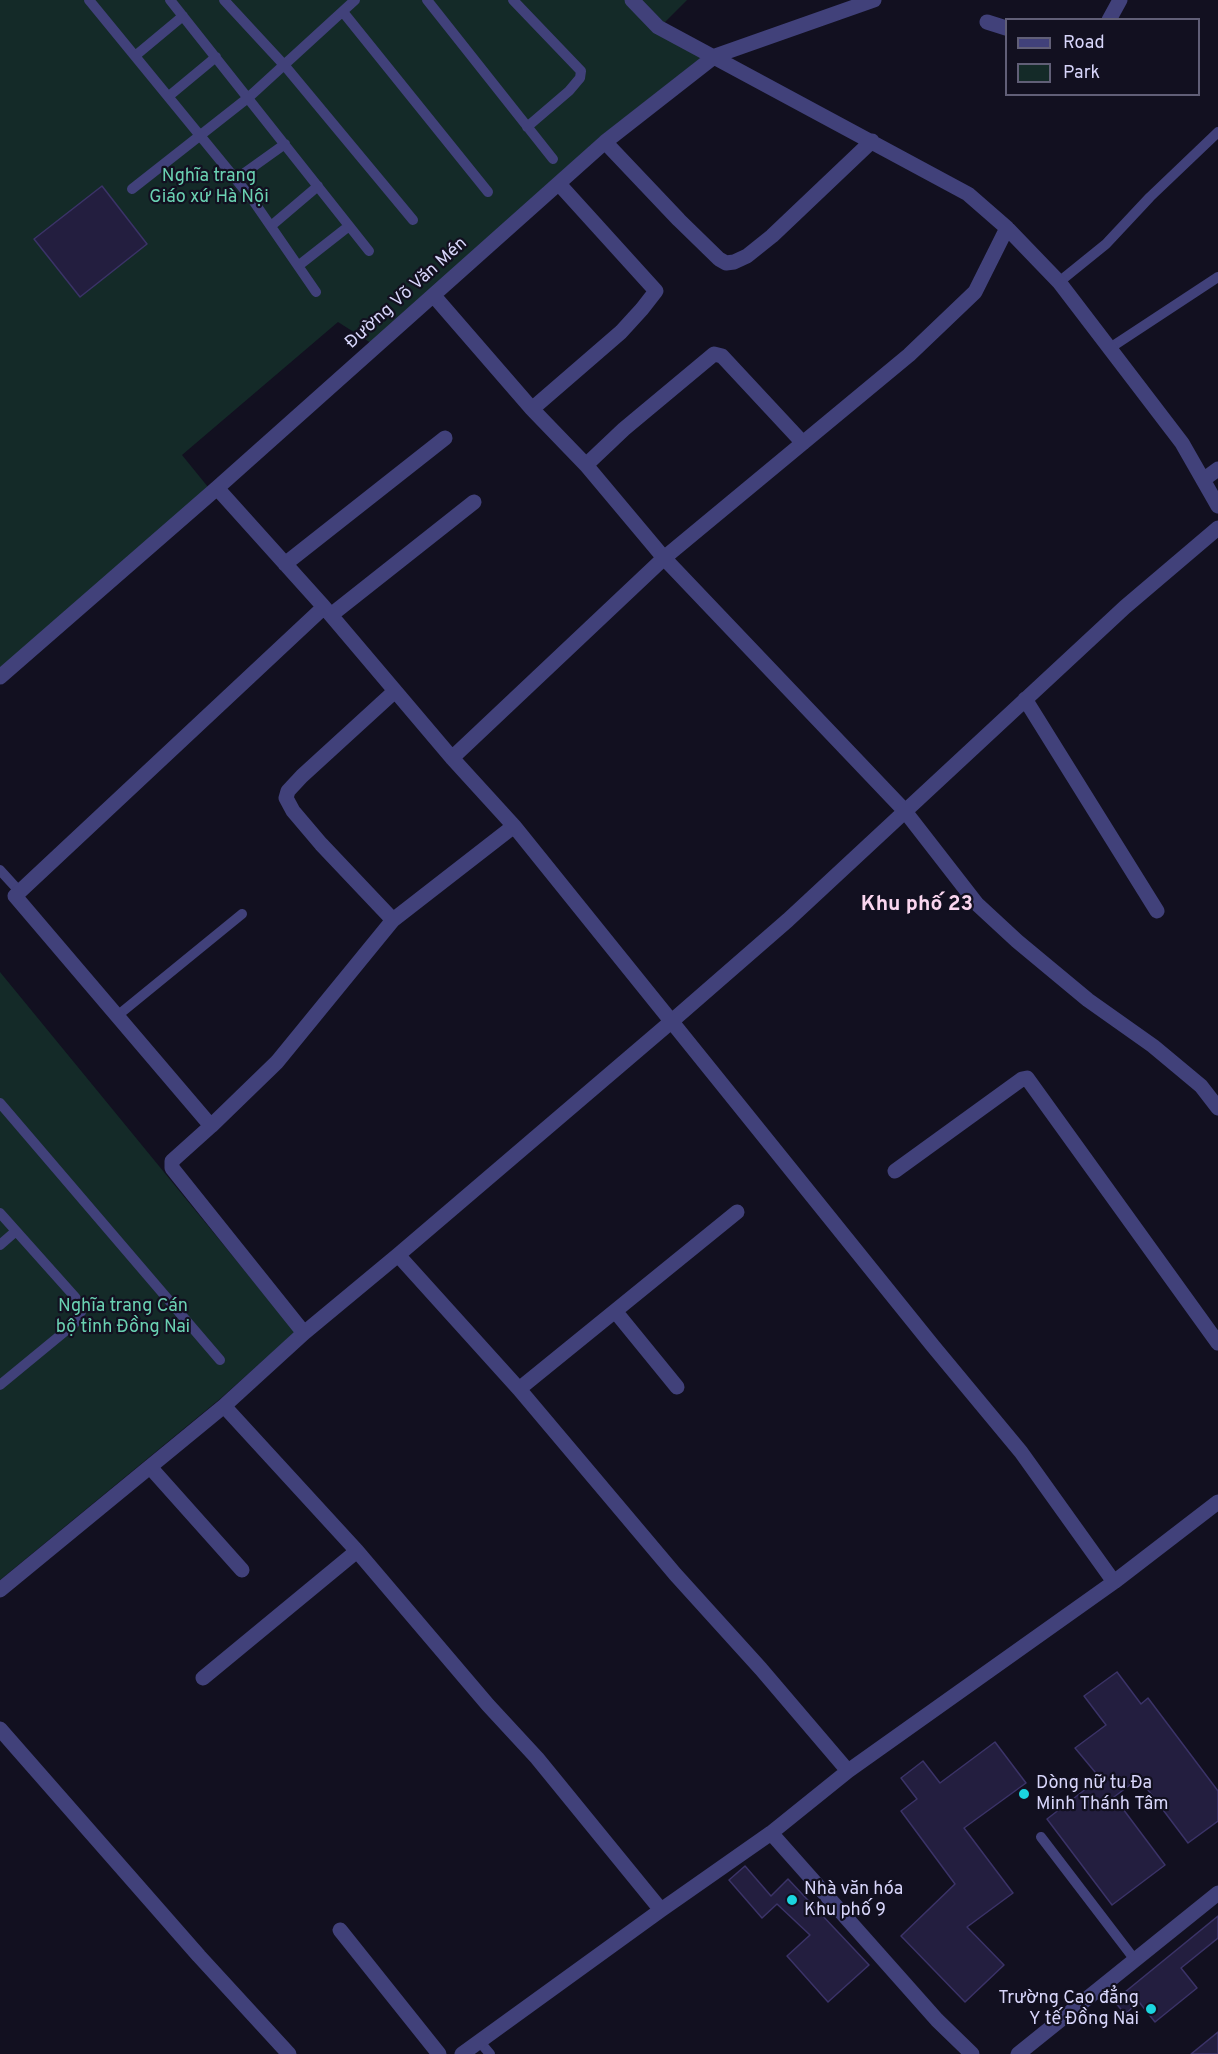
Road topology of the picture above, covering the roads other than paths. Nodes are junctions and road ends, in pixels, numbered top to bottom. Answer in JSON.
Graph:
{"nodes":[{"id":1,"x":89,"y":0,"type":"edge"},
{"id":2,"x":170,"y":0,"type":"edge"},
{"id":3,"x":224,"y":0,"type":"edge"},
{"id":4,"x":427,"y":0,"type":"edge"},
{"id":5,"x":513,"y":0,"type":"edge"},
{"id":6,"x":632,"y":0,"type":"edge"},
{"id":7,"x":1120,"y":0,"type":"edge"},
{"id":8,"x":864,"y":1,"type":"edge"},
{"id":9,"x":348,"y":4,"type":"edge"},
{"id":10,"x":183,"y":16,"type":"junction"},
{"id":11,"x":1110,"y":18,"type":"edge"},
{"id":12,"x":987,"y":22,"type":"dead end"},
{"id":13,"x":1005,"y":28,"type":"edge"},
{"id":14,"x":135,"y":56,"type":"junction"},
{"id":15,"x":715,"y":56,"type":"junction"},
{"id":16,"x":216,"y":57,"type":"junction"},
{"id":17,"x":285,"y":66,"type":"junction"},
{"id":18,"x":169,"y":96,"type":"junction"},
{"id":19,"x":249,"y":98,"type":"junction"},
{"id":20,"x":527,"y":127,"type":"junction"},
{"id":21,"x":1218,"y":132,"type":"edge"},
{"id":22,"x":201,"y":135,"type":"junction"},
{"id":23,"x":872,"y":141,"type":"junction"},
{"id":24,"x":604,"y":142,"type":"junction"},
{"id":25,"x":285,"y":144,"type":"junction"},
{"id":26,"x":553,"y":159,"type":"dead end"},
{"id":27,"x":236,"y":179,"type":"junction"},
{"id":28,"x":559,"y":184,"type":"junction"},
{"id":29,"x":318,"y":186,"type":"junction"},
{"id":30,"x":132,"y":189,"type":"dead end"},
{"id":31,"x":488,"y":192,"type":"dead end"},
{"id":32,"x":413,"y":220,"type":"dead end"},
{"id":33,"x":271,"y":226,"type":"junction"},
{"id":34,"x":349,"y":226,"type":"junction"},
{"id":35,"x":1007,"y":228,"type":"junction"},
{"id":36,"x":369,"y":251,"type":"dead end"},
{"id":37,"x":298,"y":266,"type":"junction"},
{"id":38,"x":1218,"y":277,"type":"edge"},
{"id":39,"x":1059,"y":282,"type":"junction"},
{"id":40,"x":316,"y":292,"type":"dead end"},
{"id":41,"x":434,"y":296,"type":"junction"},
{"id":42,"x":1110,"y":348,"type":"junction"},
{"id":43,"x":532,"y":409,"type":"junction"},
{"id":44,"x":445,"y":438,"type":"dead end"},
{"id":45,"x":803,"y":443,"type":"junction"},
{"id":46,"x":586,"y":465,"type":"junction"},
{"id":47,"x":1218,"y":469,"type":"edge"},
{"id":48,"x":1203,"y":480,"type":"junction"},
{"id":49,"x":218,"y":488,"type":"junction"},
{"id":50,"x":474,"y":502,"type":"dead end"},
{"id":51,"x":1218,"y":506,"type":"edge"},
{"id":52,"x":1218,"y":528,"type":"edge"},
{"id":53,"x":664,"y":558,"type":"junction"},
{"id":54,"x":285,"y":564,"type":"junction"},
{"id":55,"x":327,"y":611,"type":"junction"},
{"id":56,"x":0,"y":677,"type":"edge"},
{"id":57,"x":395,"y":691,"type":"junction"},
{"id":58,"x":1024,"y":699,"type":"junction"},
{"id":59,"x":452,"y":758,"type":"junction"},
{"id":60,"x":904,"y":810,"type":"junction"},
{"id":61,"x":514,"y":826,"type":"junction"},
{"id":62,"x":0,"y":870,"type":"edge"},
{"id":63,"x":20,"y":892,"type":"junction"},
{"id":64,"x":1157,"y":911,"type":"dead end"},
{"id":65,"x":242,"y":914,"type":"dead end"},
{"id":66,"x":393,"y":920,"type":"junction"},
{"id":67,"x":117,"y":1016,"type":"junction"},
{"id":68,"x":672,"y":1021,"type":"junction"},
{"id":69,"x":0,"y":1103,"type":"edge"},
{"id":70,"x":1218,"y":1108,"type":"edge"},
{"id":71,"x":211,"y":1126,"type":"junction"},
{"id":72,"x":895,"y":1171,"type":"dead end"},
{"id":73,"x":737,"y":1212,"type":"dead end"},
{"id":74,"x":0,"y":1213,"type":"edge"},
{"id":75,"x":16,"y":1231,"type":"junction"},
{"id":76,"x":0,"y":1245,"type":"edge"},
{"id":77,"x":398,"y":1255,"type":"junction"},
{"id":78,"x":615,"y":1311,"type":"junction"},
{"id":79,"x":304,"y":1333,"type":"junction"},
{"id":80,"x":1218,"y":1343,"type":"edge"},
{"id":81,"x":220,"y":1360,"type":"dead end"},
{"id":82,"x":2,"y":1380,"type":"edge"},
{"id":83,"x":677,"y":1387,"type":"dead end"},
{"id":84,"x":519,"y":1389,"type":"junction"},
{"id":85,"x":224,"y":1406,"type":"junction"},
{"id":86,"x":150,"y":1467,"type":"junction"},
{"id":87,"x":1218,"y":1502,"type":"edge"},
{"id":88,"x":357,"y":1551,"type":"junction"},
{"id":89,"x":242,"y":1570,"type":"dead end"},
{"id":90,"x":1114,"y":1582,"type":"junction"},
{"id":91,"x":0,"y":1590,"type":"edge"},
{"id":92,"x":202,"y":1678,"type":"dead end"},
{"id":93,"x":0,"y":1729,"type":"edge"},
{"id":94,"x":848,"y":1772,"type":"junction"},
{"id":95,"x":771,"y":1833,"type":"junction"},
{"id":96,"x":1041,"y":1837,"type":"dead end"},
{"id":97,"x":1218,"y":1893,"type":"edge"},
{"id":98,"x":661,"y":1910,"type":"junction"},
{"id":99,"x":340,"y":1930,"type":"dead end"},
{"id":100,"x":1135,"y":1960,"type":"junction"},
{"id":101,"x":479,"y":2041,"type":"junction"},
{"id":102,"x":289,"y":2054,"type":"edge"},
{"id":103,"x":439,"y":2054,"type":"edge"},
{"id":104,"x":462,"y":2054,"type":"edge"},
{"id":105,"x":490,"y":2054,"type":"edge"},
{"id":106,"x":972,"y":2054,"type":"edge"},
{"id":107,"x":1018,"y":2054,"type":"edge"}],
"edges":[{"from":1,"to":14,"type":"lane"},
{"from":2,"to":10,"type":"lane"},
{"from":3,"to":17,"type":"lane"},
{"from":4,"to":20,"type":"lane"},
{"from":5,"to":20,"type":"lane"},
{"from":6,"to":15,"type":"street"},
{"from":7,"to":11,"type":"street"},
{"from":8,"to":15,"type":"street","name":"Đường Võ Văn Mén"},
{"from":9,"to":17,"type":"lane"},
{"from":9,"to":31,"type":"lane"},
{"from":10,"to":14,"type":"lane"},
{"from":10,"to":16,"type":"lane"},
{"from":12,"to":13,"type":"street"},
{"from":14,"to":18,"type":"lane"},
{"from":15,"to":23,"type":"street"},
{"from":15,"to":24,"type":"street","name":"Đường Võ Văn Mén"},
{"from":16,"to":18,"type":"lane"},
{"from":16,"to":19,"type":"lane"},
{"from":17,"to":19,"type":"lane"},
{"from":17,"to":32,"type":"lane"},
{"from":18,"to":22,"type":"lane"},
{"from":19,"to":22,"type":"lane"},
{"from":19,"to":25,"type":"lane"},
{"from":20,"to":26,"type":"lane"},
{"from":21,"to":39,"type":"lane"},
{"from":22,"to":27,"type":"lane"},
{"from":22,"to":30,"type":"lane"},
{"from":23,"to":24,"type":"street"},
{"from":23,"to":35,"type":"street"},
{"from":24,"to":28,"type":"street","name":"Đường Võ Văn Mén"},
{"from":25,"to":27,"type":"lane"},
{"from":25,"to":29,"type":"lane"},
{"from":27,"to":33,"type":"lane"},
{"from":28,"to":41,"type":"street","name":"Đường Võ Văn Mén"},
{"from":28,"to":43,"type":"street"},
{"from":29,"to":33,"type":"lane"},
{"from":29,"to":34,"type":"lane"},
{"from":33,"to":37,"type":"lane"},
{"from":34,"to":36,"type":"lane"},
{"from":34,"to":37,"type":"lane"},
{"from":35,"to":39,"type":"street"},
{"from":35,"to":45,"type":"street"},
{"from":37,"to":40,"type":"lane"},
{"from":38,"to":42,"type":"lane"},
{"from":39,"to":42,"type":"street"},
{"from":41,"to":43,"type":"street"},
{"from":41,"to":49,"type":"street","name":"Đường Võ Văn Mén"},
{"from":42,"to":48,"type":"street"},
{"from":43,"to":46,"type":"street"},
{"from":44,"to":54,"type":"street"},
{"from":45,"to":46,"type":"street"},
{"from":45,"to":53,"type":"street"},
{"from":46,"to":53,"type":"street"},
{"from":47,"to":48,"type":"street"},
{"from":48,"to":51,"type":"street"},
{"from":49,"to":54,"type":"street"},
{"from":49,"to":56,"type":"street","name":"Đường Võ Văn Mén"},
{"from":50,"to":55,"type":"street"},
{"from":52,"to":58,"type":"street"},
{"from":53,"to":59,"type":"street"},
{"from":53,"to":60,"type":"street"},
{"from":54,"to":55,"type":"street"},
{"from":55,"to":57,"type":"street"},
{"from":55,"to":63,"type":"street"},
{"from":57,"to":59,"type":"street"},
{"from":57,"to":66,"type":"street"},
{"from":58,"to":60,"type":"street"},
{"from":58,"to":64,"type":"street"},
{"from":59,"to":61,"type":"street"},
{"from":60,"to":68,"type":"street"},
{"from":60,"to":70,"type":"street"},
{"from":61,"to":66,"type":"street"},
{"from":61,"to":68,"type":"street"},
{"from":62,"to":63,"type":"lane"},
{"from":63,"to":67,"type":"street"},
{"from":65,"to":67,"type":"lane"},
{"from":66,"to":71,"type":"street"},
{"from":67,"to":71,"type":"street"},
{"from":68,"to":77,"type":"street"},
{"from":68,"to":90,"type":"street"},
{"from":69,"to":81,"type":"lane"},
{"from":71,"to":79,"type":"street"},
{"from":72,"to":80,"type":"street"},
{"from":73,"to":78,"type":"street"},
{"from":74,"to":75,"type":"lane"},
{"from":75,"to":76,"type":"lane"},
{"from":75,"to":82,"type":"lane"},
{"from":77,"to":79,"type":"street"},
{"from":77,"to":84,"type":"street"},
{"from":78,"to":83,"type":"street"},
{"from":78,"to":84,"type":"street"},
{"from":79,"to":85,"type":"street"},
{"from":84,"to":94,"type":"street"},
{"from":85,"to":86,"type":"street"},
{"from":85,"to":88,"type":"street"},
{"from":86,"to":89,"type":"street"},
{"from":86,"to":91,"type":"street"},
{"from":87,"to":90,"type":"street"},
{"from":88,"to":92,"type":"street"},
{"from":88,"to":98,"type":"street"},
{"from":90,"to":94,"type":"street"},
{"from":93,"to":102,"type":"street"},
{"from":94,"to":95,"type":"street"},
{"from":95,"to":98,"type":"street"},
{"from":95,"to":106,"type":"street"},
{"from":96,"to":100,"type":"lane"},
{"from":97,"to":100,"type":"street"},
{"from":98,"to":101,"type":"street"},
{"from":99,"to":103,"type":"street"},
{"from":100,"to":107,"type":"street"},
{"from":101,"to":104,"type":"street"},
{"from":101,"to":105,"type":"lane"}]}
